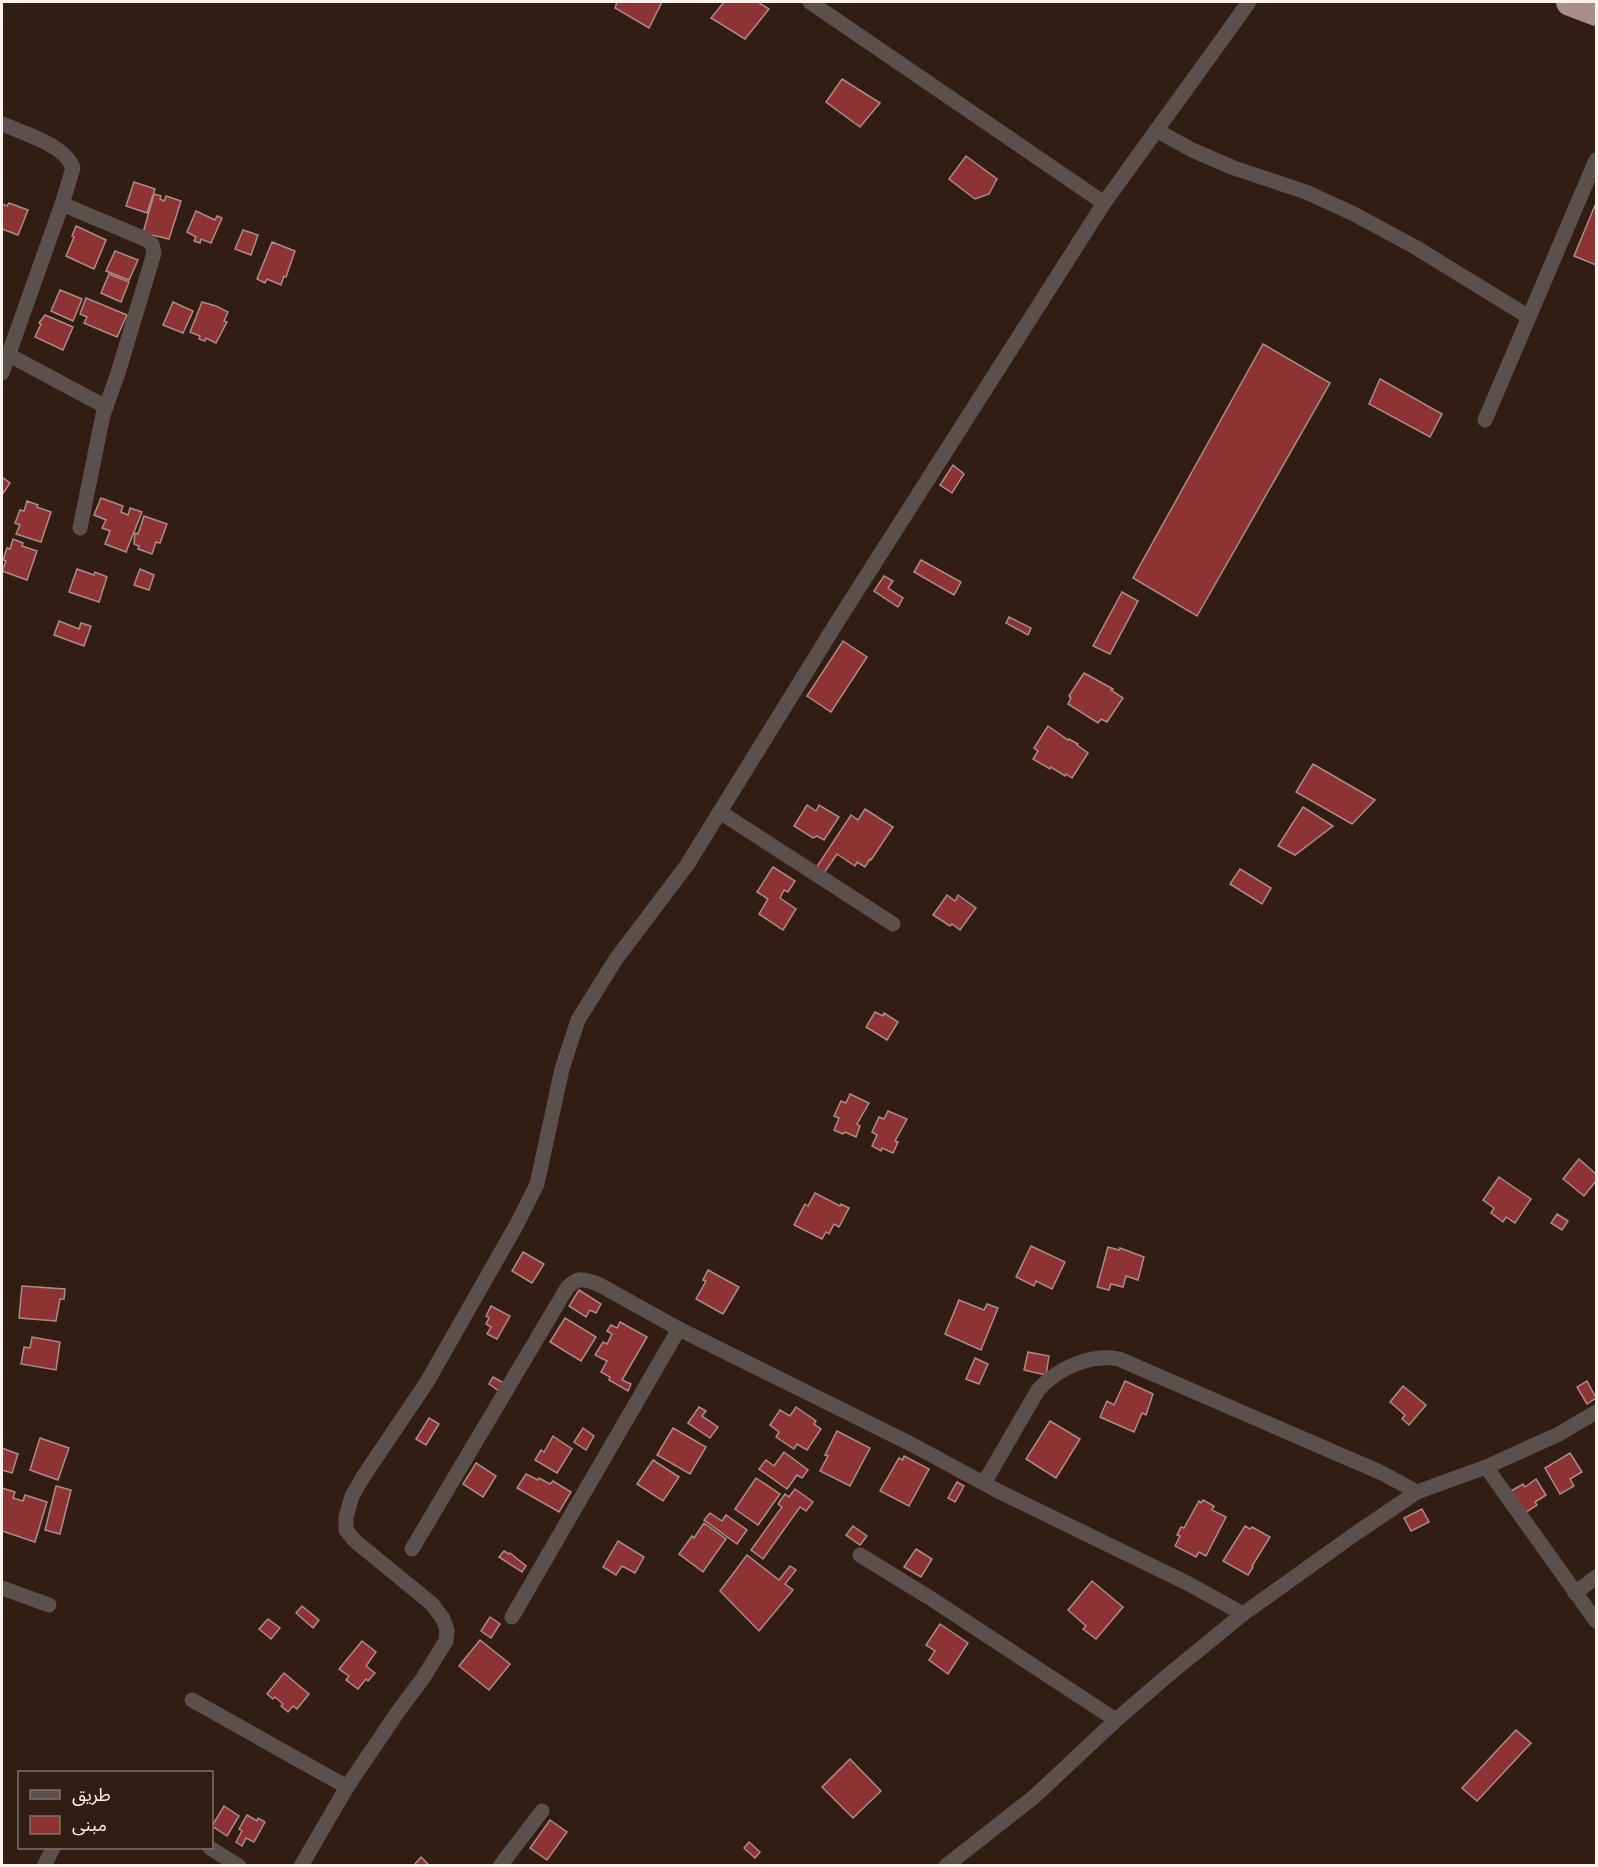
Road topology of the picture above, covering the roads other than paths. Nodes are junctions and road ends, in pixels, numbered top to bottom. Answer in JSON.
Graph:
{"nodes":[{"id":1,"x":810,"y":2,"type":"edge"},
{"id":2,"x":1249,"y":2,"type":"edge"},
{"id":3,"x":1570,"y":2,"type":"edge"},
{"id":4,"x":1596,"y":12,"type":"edge"},
{"id":5,"x":2,"y":124,"type":"edge"},
{"id":6,"x":1156,"y":130,"type":"junction"},
{"id":7,"x":1596,"y":160,"type":"edge"},
{"id":8,"x":1104,"y":203,"type":"junction"},
{"id":9,"x":62,"y":204,"type":"junction"},
{"id":10,"x":1529,"y":317,"type":"junction"},
{"id":11,"x":9,"y":356,"type":"junction"},
{"id":12,"x":2,"y":374,"type":"edge"},
{"id":13,"x":106,"y":407,"type":"junction"},
{"id":14,"x":1485,"y":420,"type":"dead end"},
{"id":15,"x":80,"y":528,"type":"dead end"},
{"id":16,"x":720,"y":812,"type":"junction"},
{"id":17,"x":893,"y":924,"type":"dead end"},
{"id":18,"x":679,"y":1329,"type":"junction"},
{"id":19,"x":1596,"y":1412,"type":"edge"},
{"id":20,"x":1486,"y":1467,"type":"junction"},
{"id":21,"x":984,"y":1483,"type":"junction"},
{"id":22,"x":1417,"y":1492,"type":"junction"},
{"id":23,"x":412,"y":1550,"type":"dead end"},
{"id":24,"x":860,"y":1555,"type":"dead end"},
{"id":25,"x":1596,"y":1578,"type":"edge"},
{"id":26,"x":2,"y":1588,"type":"edge"},
{"id":27,"x":1575,"y":1593,"type":"junction"},
{"id":28,"x":49,"y":1605,"type":"dead end"},
{"id":29,"x":1244,"y":1614,"type":"junction"},
{"id":30,"x":512,"y":1617,"type":"dead end"},
{"id":31,"x":1596,"y":1621,"type":"edge"},
{"id":32,"x":192,"y":1700,"type":"dead end"},
{"id":33,"x":1116,"y":1720,"type":"junction"},
{"id":34,"x":347,"y":1787,"type":"junction"},
{"id":35,"x":542,"y":1810,"type":"dead end"},
{"id":36,"x":52,"y":1849,"type":"edge"},
{"id":37,"x":212,"y":1849,"type":"edge"},
{"id":38,"x":44,"y":1866,"type":"edge"},
{"id":39,"x":239,"y":1866,"type":"edge"},
{"id":40,"x":300,"y":1866,"type":"edge"},
{"id":41,"x":500,"y":1866,"type":"edge"},
{"id":42,"x":946,"y":1866,"type":"edge"}],
"edges":[{"from":1,"to":8,"type":"street"},
{"from":2,"to":6,"type":"street"},
{"from":3,"to":4,"type":"highway"},
{"from":5,"to":9,"type":"street"},
{"from":6,"to":8,"type":"street"},
{"from":6,"to":10,"type":"street"},
{"from":7,"to":10,"type":"street"},
{"from":8,"to":16,"type":"street"},
{"from":9,"to":11,"type":"street"},
{"from":9,"to":13,"type":"street"},
{"from":10,"to":14,"type":"street"},
{"from":11,"to":12,"type":"street"},
{"from":11,"to":13,"type":"street"},
{"from":13,"to":15,"type":"street"},
{"from":16,"to":17,"type":"street"},
{"from":16,"to":34,"type":"street"},
{"from":18,"to":21,"type":"street"},
{"from":18,"to":23,"type":"street"},
{"from":18,"to":30,"type":"street"},
{"from":19,"to":20,"type":"street"},
{"from":20,"to":22,"type":"street"},
{"from":20,"to":27,"type":"street"},
{"from":21,"to":22,"type":"street"},
{"from":21,"to":29,"type":"street"},
{"from":22,"to":29,"type":"street"},
{"from":24,"to":33,"type":"street"},
{"from":25,"to":27,"type":"street"},
{"from":26,"to":28,"type":"street"},
{"from":27,"to":31,"type":"street"},
{"from":29,"to":33,"type":"street"},
{"from":32,"to":34,"type":"street"},
{"from":33,"to":42,"type":"street"},
{"from":34,"to":40,"type":"street"},
{"from":35,"to":41,"type":"street"},
{"from":36,"to":38,"type":"street"},
{"from":37,"to":39,"type":"street"}]}
